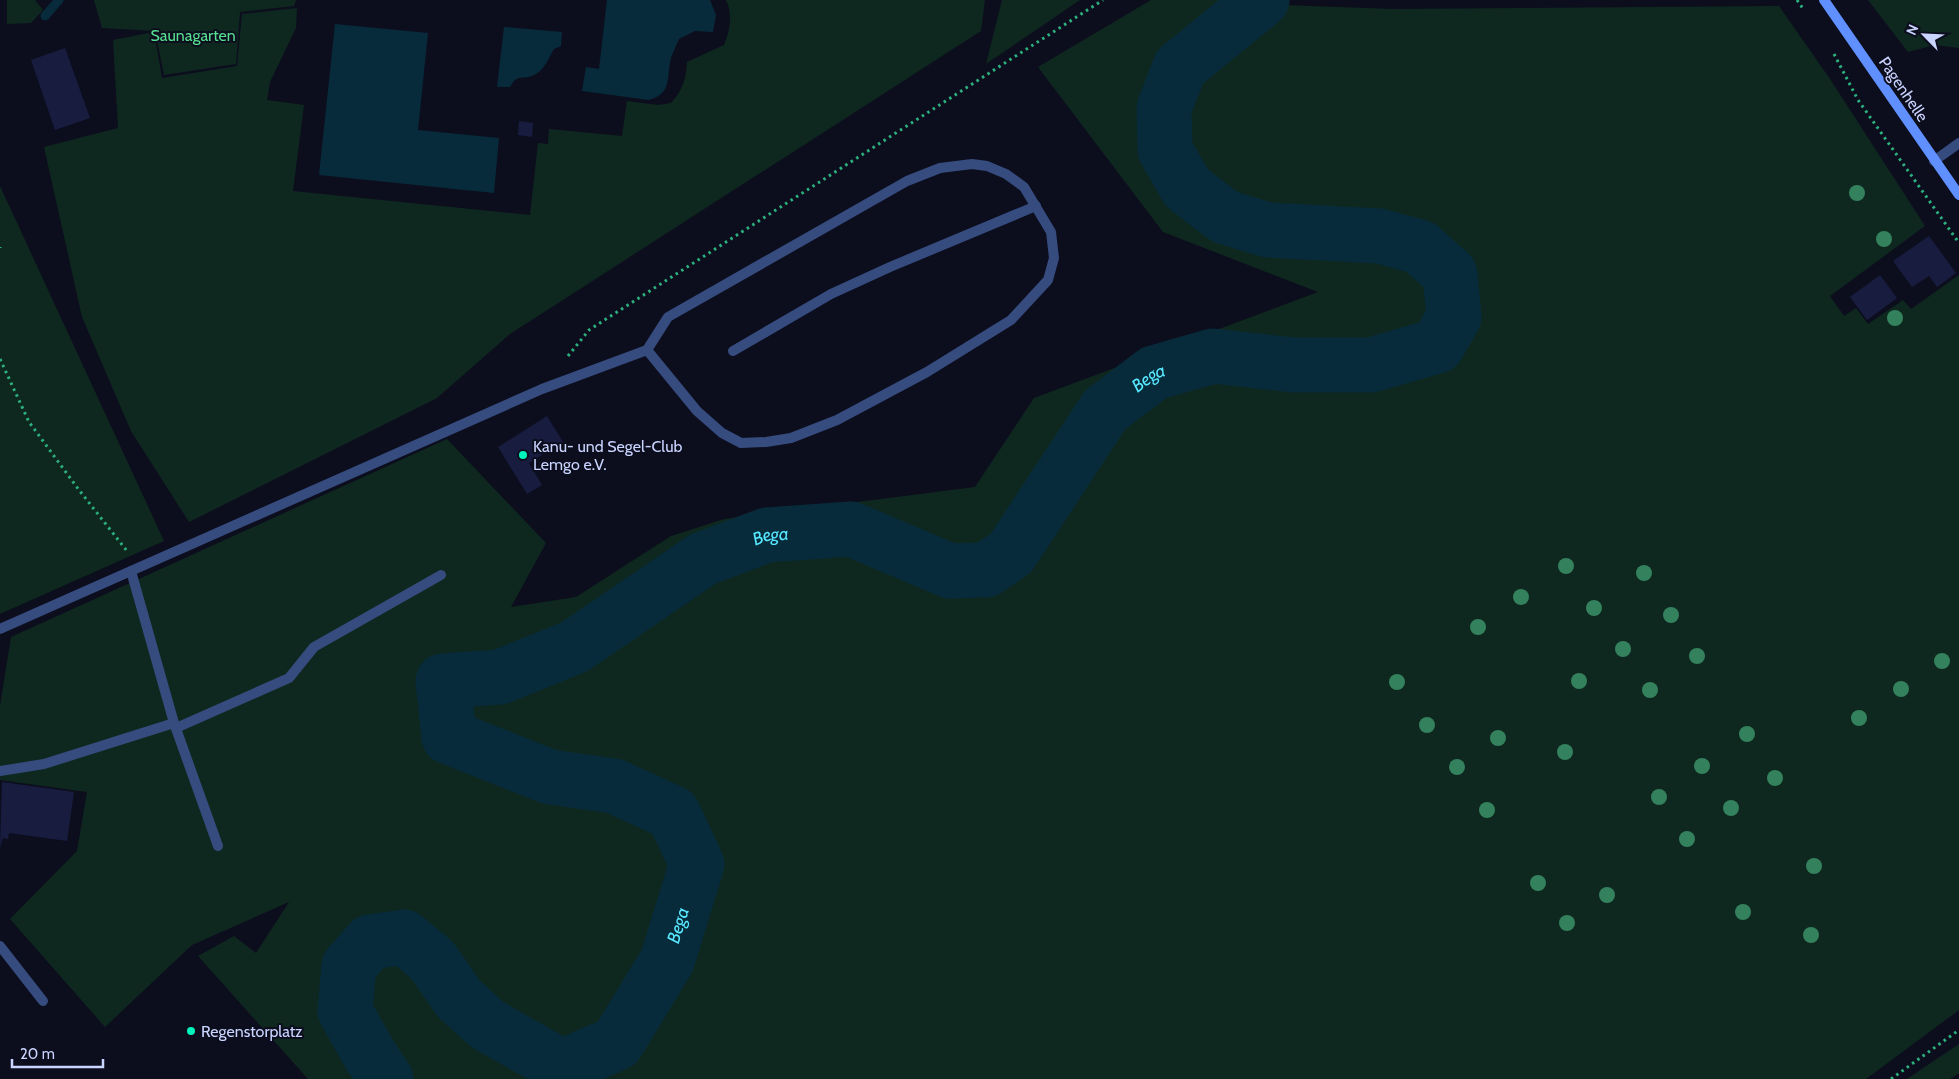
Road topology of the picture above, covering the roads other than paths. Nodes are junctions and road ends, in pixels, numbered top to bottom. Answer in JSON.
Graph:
{"nodes":[{"id":1,"x":1824,"y":0,"type":"edge"},
{"id":2,"x":1959,"y":143,"type":"edge"},
{"id":3,"x":1934,"y":161,"type":"junction"},
{"id":4,"x":1959,"y":195,"type":"edge"},
{"id":5,"x":1036,"y":206,"type":"junction"},
{"id":6,"x":647,"y":350,"type":"junction"},
{"id":7,"x":733,"y":351,"type":"dead end"},
{"id":8,"x":135,"y":569,"type":"junction"},
{"id":9,"x":441,"y":575,"type":"dead end"},
{"id":10,"x":0,"y":629,"type":"edge"},
{"id":11,"x":175,"y":726,"type":"junction"},
{"id":12,"x":0,"y":771,"type":"edge"},
{"id":13,"x":218,"y":846,"type":"dead end"},
{"id":14,"x":0,"y":946,"type":"edge"},
{"id":15,"x":43,"y":1001,"type":"dead end"}],
"edges":[{"from":1,"to":3,"type":"main road","name":"Pagenhelle"},
{"from":2,"to":3,"type":"lane"},
{"from":3,"to":4,"type":"main road","name":"Pagenhelle"},
{"from":5,"to":6,"type":"lane"},
{"from":5,"to":6,"type":"lane"},
{"from":5,"to":7,"type":"lane"},
{"from":6,"to":8,"type":"lane"},
{"from":8,"to":10,"type":"lane"},
{"from":8,"to":11,"type":"lane"},
{"from":9,"to":11,"type":"lane"},
{"from":11,"to":12,"type":"lane"},
{"from":11,"to":13,"type":"lane"},
{"from":14,"to":15,"type":"lane"}]}
